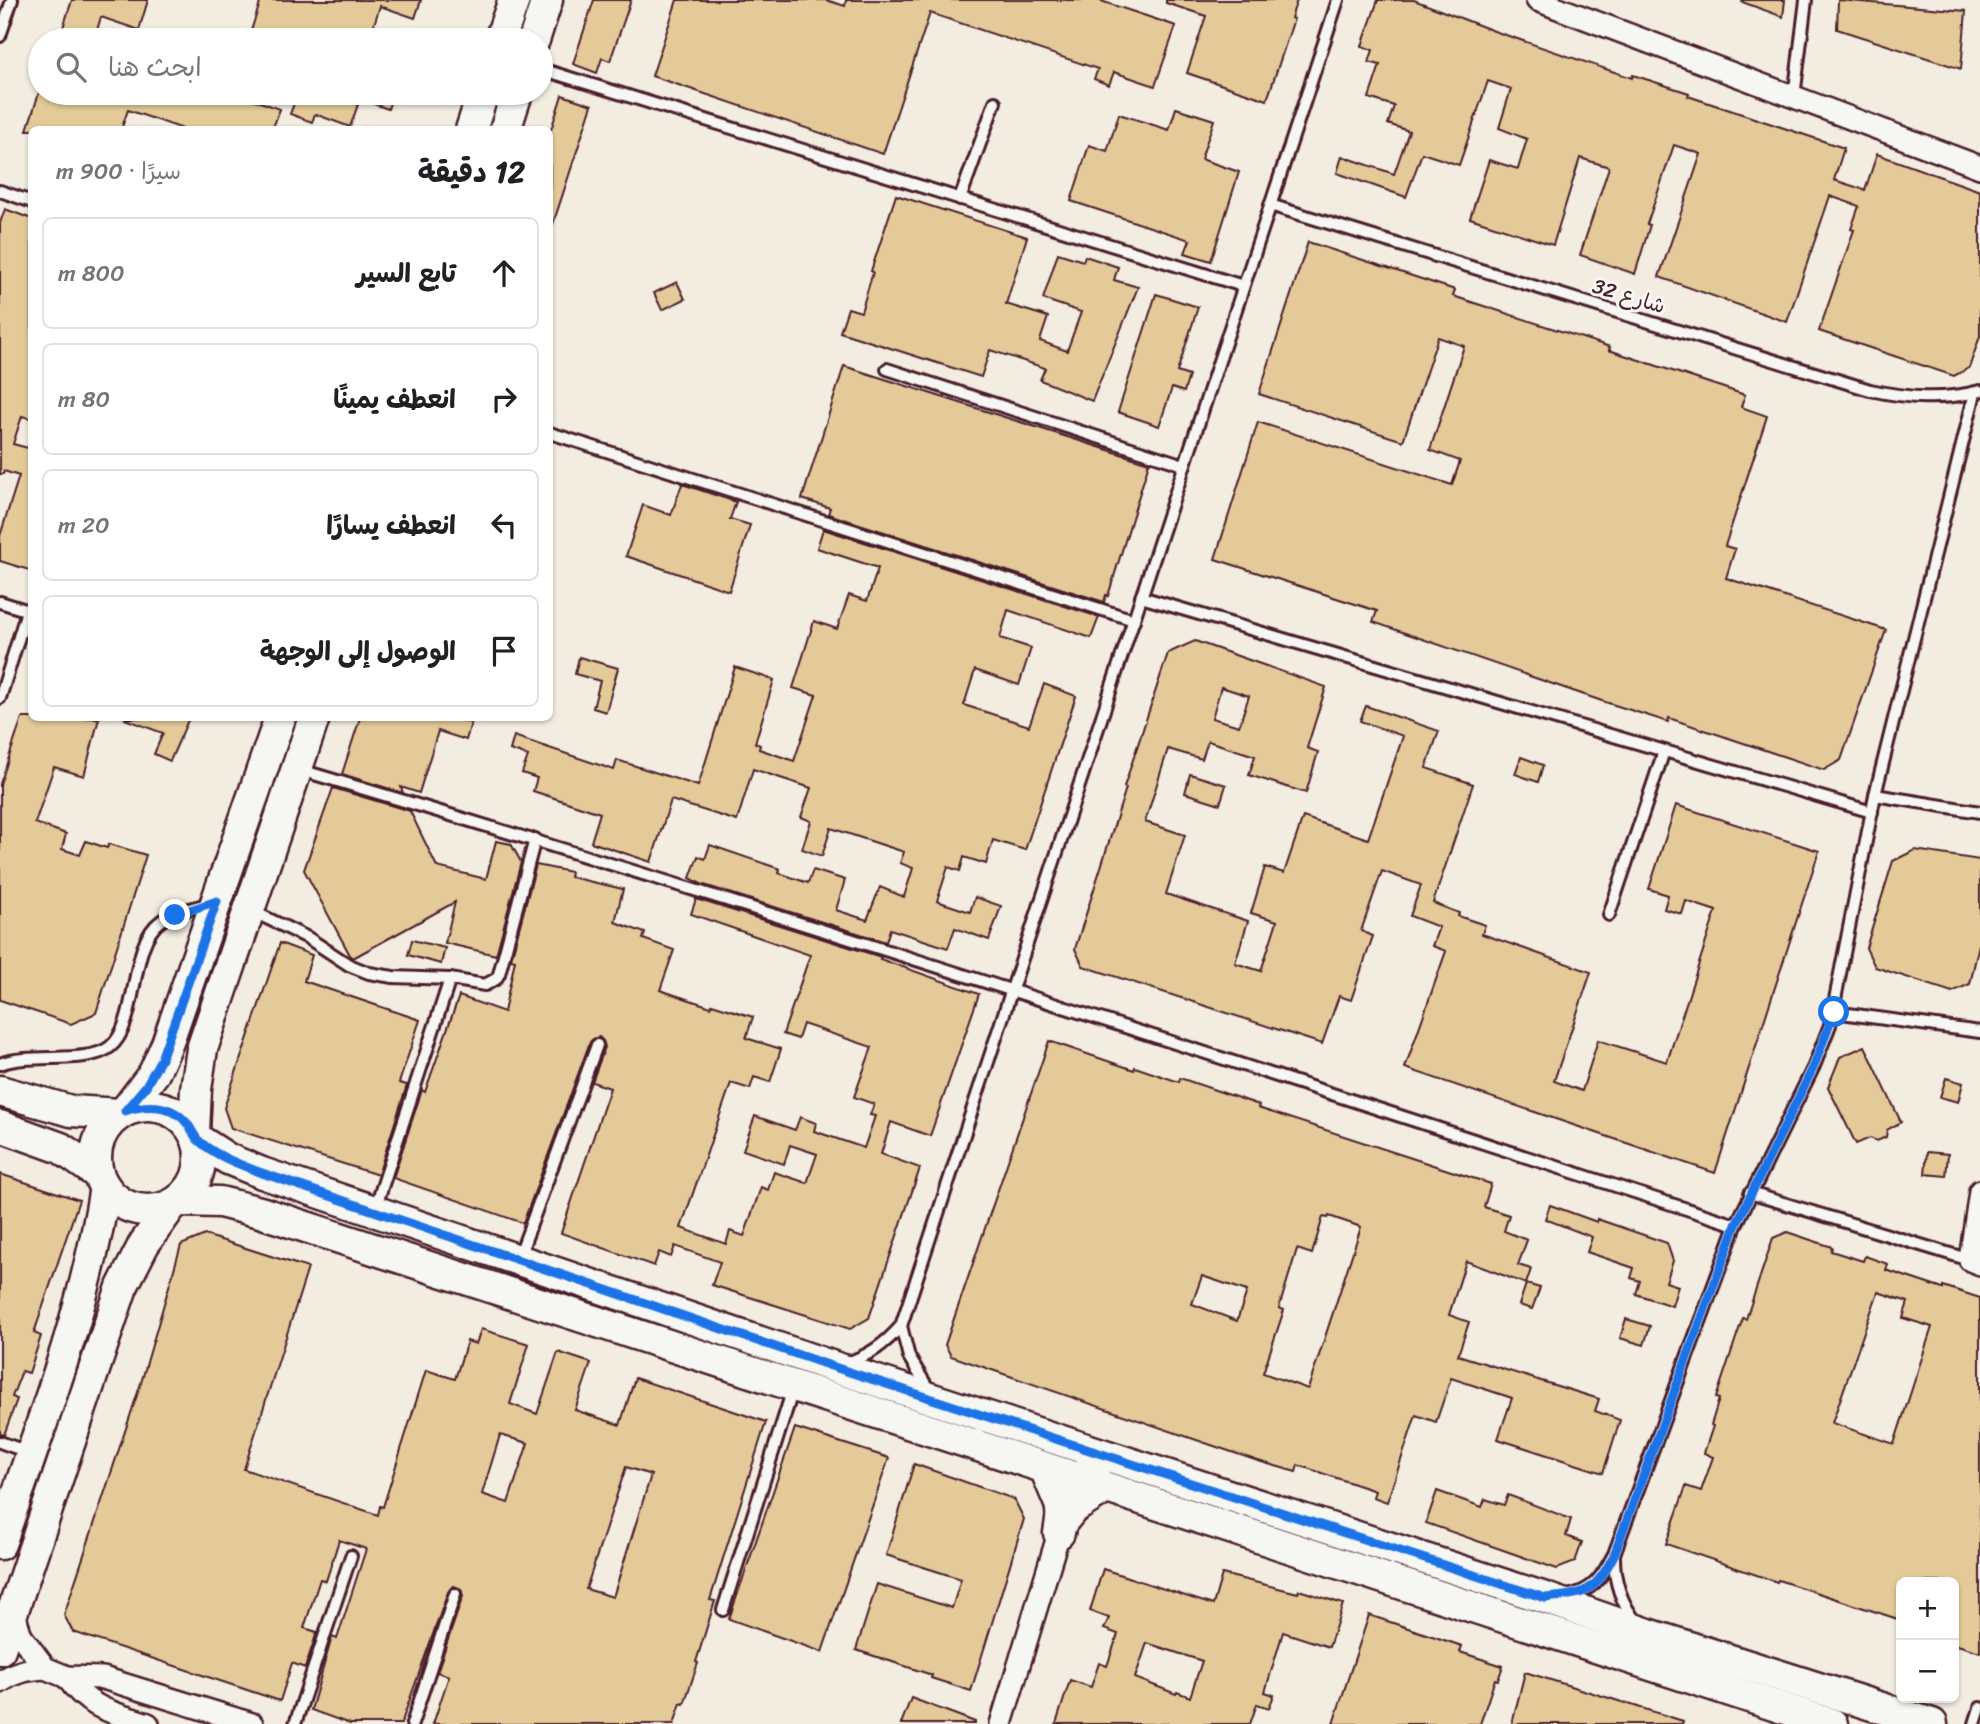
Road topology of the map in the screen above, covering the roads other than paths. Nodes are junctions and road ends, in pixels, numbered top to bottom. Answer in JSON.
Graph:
{"nodes":[{"id":1,"x":12,"y":0,"type":"edge"},
{"id":2,"x":514,"y":0,"type":"edge"},
{"id":3,"x":547,"y":0,"type":"edge"},
{"id":4,"x":1338,"y":0,"type":"edge"},
{"id":5,"x":1536,"y":0,"type":"edge"},
{"id":6,"x":1806,"y":0,"type":"edge"},
{"id":7,"x":504,"y":28,"type":"edge"},
{"id":8,"x":538,"y":28,"type":"edge"},
{"id":9,"x":0,"y":36,"type":"edge"},
{"id":10,"x":553,"y":73,"type":"edge"},
{"id":11,"x":1794,"y":97,"type":"junction"},
{"id":12,"x":995,"y":102,"type":"dead end"},
{"id":13,"x":479,"y":105,"type":"edge"},
{"id":14,"x":513,"y":105,"type":"edge"},
{"id":15,"x":472,"y":126,"type":"edge"},
{"id":16,"x":506,"y":126,"type":"edge"},
{"id":17,"x":1980,"y":167,"type":"edge"},
{"id":18,"x":0,"y":191,"type":"edge"},
{"id":19,"x":960,"y":199,"type":"junction"},
{"id":20,"x":28,"y":201,"type":"edge"},
{"id":21,"x":1270,"y":205,"type":"junction"},
{"id":22,"x":1243,"y":286,"type":"junction"},
{"id":23,"x":887,"y":369,"type":"dead end"},
{"id":24,"x":1977,"y":392,"type":"edge"},
{"id":25,"x":553,"y":434,"type":"edge"},
{"id":26,"x":1184,"y":465,"type":"junction"},
{"id":27,"x":1141,"y":597,"type":"junction"},
{"id":28,"x":0,"y":602,"type":"edge"},
{"id":29,"x":28,"y":612,"type":"edge"},
{"id":30,"x":28,"y":615,"type":"edge"},
{"id":31,"x":1133,"y":620,"type":"junction"},
{"id":32,"x":0,"y":698,"type":"edge"},
{"id":33,"x":279,"y":721,"type":"edge"},
{"id":34,"x":313,"y":721,"type":"edge"},
{"id":35,"x":1664,"y":751,"type":"junction"},
{"id":36,"x":298,"y":769,"type":"junction"},
{"id":37,"x":1875,"y":795,"type":"junction"},
{"id":38,"x":1872,"y":812,"type":"junction"},
{"id":39,"x":1980,"y":812,"type":"edge"},
{"id":40,"x":535,"y":839,"type":"junction"},
{"id":41,"x":217,"y":901,"type":"junction"},
{"id":42,"x":250,"y":911,"type":"junction"},
{"id":43,"x":1609,"y":915,"type":"dead end"},
{"id":44,"x":450,"y":979,"type":"junction"},
{"id":45,"x":1012,"y":990,"type":"junction"},
{"id":46,"x":1834,"y":1012,"type":"junction"},
{"id":47,"x":1980,"y":1032,"type":"edge"},
{"id":48,"x":597,"y":1045,"type":"dead end"},
{"id":49,"x":0,"y":1064,"type":"edge"},
{"id":50,"x":0,"y":1091,"type":"edge"},
{"id":51,"x":122,"y":1112,"type":"junction"},
{"id":52,"x":0,"y":1126,"type":"edge"},
{"id":53,"x":195,"y":1136,"type":"junction"},
{"id":54,"x":101,"y":1181,"type":"junction"},
{"id":55,"x":1980,"y":1191,"type":"edge"},
{"id":56,"x":1750,"y":1193,"type":"junction"},
{"id":57,"x":175,"y":1203,"type":"junction"},
{"id":58,"x":374,"y":1211,"type":"junction"},
{"id":59,"x":1736,"y":1225,"type":"junction"},
{"id":60,"x":518,"y":1260,"type":"junction"},
{"id":61,"x":1975,"y":1262,"type":"edge"},
{"id":62,"x":901,"y":1326,"type":"junction"},
{"id":63,"x":834,"y":1367,"type":"junction"},
{"id":64,"x":794,"y":1386,"type":"junction"},
{"id":65,"x":935,"y":1398,"type":"junction"},
{"id":66,"x":0,"y":1443,"type":"edge"},
{"id":67,"x":31,"y":1453,"type":"junction"},
{"id":68,"x":1129,"y":1463,"type":"junction"},
{"id":69,"x":1040,"y":1468,"type":"junction"},
{"id":70,"x":1076,"y":1479,"type":"junction"},
{"id":71,"x":1111,"y":1490,"type":"junction"},
{"id":72,"x":1059,"y":1533,"type":"junction"},
{"id":73,"x":0,"y":1544,"type":"edge"},
{"id":74,"x":1614,"y":1555,"type":"junction"},
{"id":75,"x":351,"y":1556,"type":"dead end"},
{"id":76,"x":456,"y":1594,"type":"dead end"},
{"id":77,"x":1545,"y":1598,"type":"junction"},
{"id":78,"x":13,"y":1610,"type":"junction"},
{"id":79,"x":723,"y":1610,"type":"dead end"},
{"id":80,"x":1648,"y":1634,"type":"junction"},
{"id":81,"x":0,"y":1649,"type":"edge"},
{"id":82,"x":46,"y":1668,"type":"junction"},
{"id":83,"x":67,"y":1677,"type":"junction"},
{"id":84,"x":0,"y":1682,"type":"edge"},
{"id":85,"x":1980,"y":1708,"type":"edge"},
{"id":86,"x":148,"y":1724,"type":"edge"},
{"id":87,"x":252,"y":1724,"type":"edge"},
{"id":88,"x":295,"y":1724,"type":"edge"},
{"id":89,"x":412,"y":1724,"type":"edge"},
{"id":90,"x":1001,"y":1724,"type":"edge"},
{"id":91,"x":1832,"y":1724,"type":"edge"},
{"id":92,"x":1932,"y":1724,"type":"edge"},
{"id":93,"x":1975,"y":1724,"type":"edge"}],
"edges":[{"from":1,"to":9,"type":"lane"},
{"from":2,"to":7,"type":"main road"},
{"from":3,"to":8,"type":"main road"},
{"from":4,"to":21,"type":"lane"},
{"from":5,"to":11,"type":"street"},
{"from":6,"to":11,"type":"lane"},
{"from":10,"to":19,"type":"lane"},
{"from":11,"to":17,"type":"street"},
{"from":12,"to":19,"type":"lane"},
{"from":13,"to":15,"type":"main road"},
{"from":14,"to":16,"type":"main road"},
{"from":18,"to":20,"type":"lane"},
{"from":19,"to":22,"type":"lane"},
{"from":21,"to":22,"type":"lane"},
{"from":21,"to":24,"type":"lane","name":"شارع 32"},
{"from":22,"to":26,"type":"lane"},
{"from":23,"to":26,"type":"lane"},
{"from":24,"to":37,"type":"lane"},
{"from":25,"to":31,"type":"lane"},
{"from":26,"to":27,"type":"lane"},
{"from":27,"to":31,"type":"lane"},
{"from":27,"to":35,"type":"lane"},
{"from":28,"to":29,"type":"lane"},
{"from":30,"to":32,"type":"lane"},
{"from":31,"to":45,"type":"lane"},
{"from":33,"to":41,"type":"main road"},
{"from":34,"to":36,"type":"main road"},
{"from":35,"to":38,"type":"lane"},
{"from":35,"to":43,"type":"lane"},
{"from":36,"to":40,"type":"lane"},
{"from":36,"to":42,"type":"main road"},
{"from":37,"to":38,"type":"lane"},
{"from":37,"to":39,"type":"lane"},
{"from":38,"to":46,"type":"lane"},
{"from":40,"to":44,"type":"lane"},
{"from":40,"to":45,"type":"lane"},
{"from":41,"to":49,"type":"lane"},
{"from":41,"to":51,"type":"main road"},
{"from":42,"to":44,"type":"lane"},
{"from":42,"to":53,"type":"main road"},
{"from":44,"to":58,"type":"lane"},
{"from":45,"to":59,"type":"lane"},
{"from":45,"to":62,"type":"lane"},
{"from":46,"to":47,"type":"lane"},
{"from":46,"to":56,"type":"lane"},
{"from":48,"to":60,"type":"lane"},
{"from":50,"to":51,"type":"main road"},
{"from":51,"to":53,"type":"main road"},
{"from":51,"to":54,"type":"main road"},
{"from":52,"to":54,"type":"main road"},
{"from":53,"to":57,"type":"main road"},
{"from":53,"to":58,"type":"main road"},
{"from":54,"to":57,"type":"main road"},
{"from":54,"to":67,"type":"main road"},
{"from":55,"to":61,"type":"street"},
{"from":56,"to":59,"type":"lane"},
{"from":56,"to":61,"type":"lane"},
{"from":57,"to":64,"type":"main road"},
{"from":57,"to":78,"type":"main road"},
{"from":58,"to":60,"type":"main road"},
{"from":59,"to":74,"type":"lane"},
{"from":60,"to":63,"type":"main road"},
{"from":62,"to":63,"type":"lane"},
{"from":62,"to":65,"type":"lane"},
{"from":63,"to":65,"type":"main road"},
{"from":64,"to":69,"type":"main road"},
{"from":64,"to":79,"type":"lane"},
{"from":65,"to":68,"type":"main road"},
{"from":66,"to":67,"type":"lane"},
{"from":67,"to":73,"type":"main road"},
{"from":68,"to":70,"type":"main road"},
{"from":68,"to":77,"type":"main road"},
{"from":69,"to":70,"type":"main road"},
{"from":69,"to":72,"type":"street"},
{"from":70,"to":71,"type":"main road"},
{"from":70,"to":72,"type":"main road"},
{"from":71,"to":72,"type":"street"},
{"from":71,"to":91,"type":"main road"},
{"from":72,"to":90,"type":"street"},
{"from":74,"to":77,"type":"lane"},
{"from":74,"to":80,"type":"lane"},
{"from":75,"to":88,"type":"lane"},
{"from":76,"to":89,"type":"lane"},
{"from":77,"to":80,"type":"main road"},
{"from":78,"to":81,"type":"main road"},
{"from":78,"to":82,"type":"street"},
{"from":80,"to":92,"type":"main road"},
{"from":82,"to":83,"type":"street"},
{"from":82,"to":84,"type":"street"},
{"from":83,"to":86,"type":"street"},
{"from":83,"to":87,"type":"street"},
{"from":85,"to":93,"type":"lane"}]}
